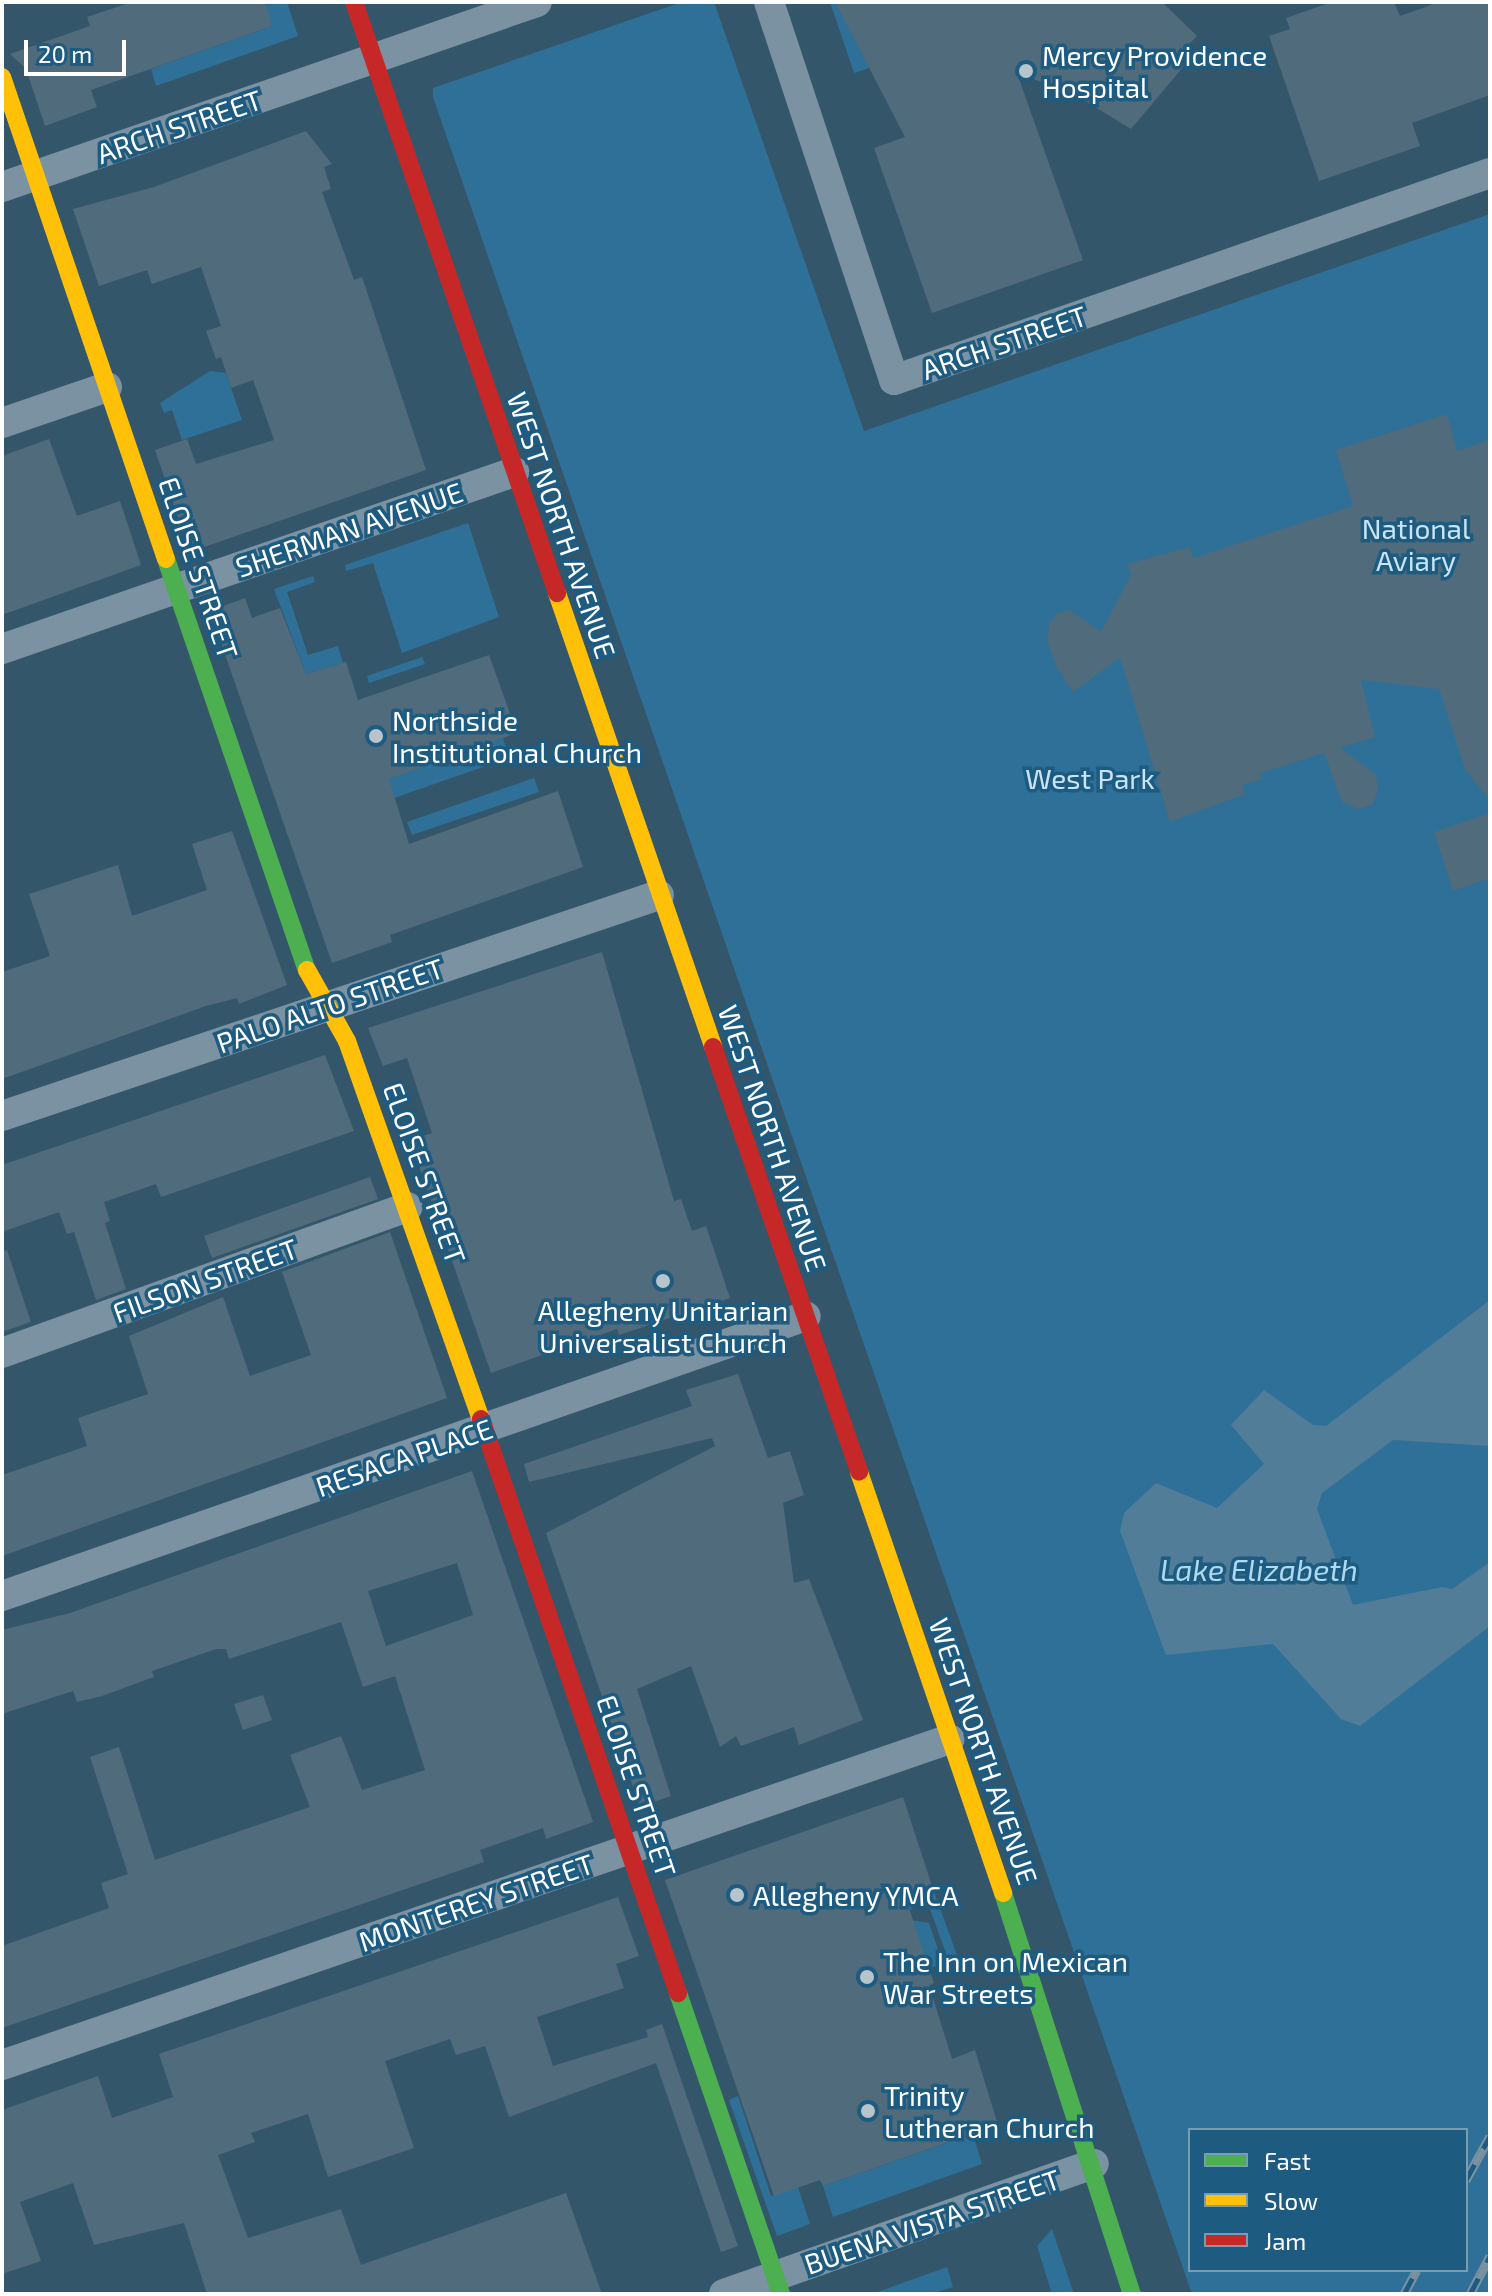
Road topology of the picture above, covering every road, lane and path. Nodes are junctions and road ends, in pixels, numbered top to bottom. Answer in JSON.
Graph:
{"nodes":[{"id":1,"x":354,"y":2,"type":"edge"},
{"id":2,"x":537,"y":2,"type":"edge"},
{"id":3,"x":769,"y":2,"type":"edge"},
{"id":4,"x":372,"y":59,"type":"junction"},
{"id":5,"x":2,"y":77,"type":"edge"},
{"id":6,"x":1490,"y":173,"type":"edge"},
{"id":7,"x":35,"y":175,"type":"junction"},
{"id":8,"x":2,"y":187,"type":"edge"},
{"id":9,"x":107,"y":387,"type":"junction"},
{"id":10,"x":2,"y":423,"type":"edge"},
{"id":11,"x":514,"y":472,"type":"junction"},
{"id":12,"x":176,"y":588,"type":"junction"},
{"id":13,"x":2,"y":649,"type":"edge"},
{"id":14,"x":659,"y":895,"type":"junction"},
{"id":15,"x":330,"y":1006,"type":"junction"},
{"id":16,"x":2,"y":1116,"type":"edge"},
{"id":17,"x":408,"y":1207,"type":"junction"},
{"id":18,"x":806,"y":1316,"type":"junction"},
{"id":19,"x":2,"y":1353,"type":"edge"},
{"id":20,"x":484,"y":1429,"type":"junction"},
{"id":21,"x":2,"y":1596,"type":"edge"},
{"id":22,"x":950,"y":1739,"type":"junction"},
{"id":23,"x":628,"y":1849,"type":"junction"},
{"id":24,"x":2,"y":2065,"type":"edge"},
{"id":25,"x":1094,"y":2164,"type":"junction"},
{"id":26,"x":778,"y":2285,"type":"edge"},
{"id":27,"x":724,"y":2294,"type":"edge"},
{"id":28,"x":1132,"y":2294,"type":"edge"}],
"edges":[{"from":1,"to":4,"type":"main road","name":"WEST NORTH AVENUE"},
{"from":2,"to":4,"type":"street","name":"ARCH STREET"},
{"from":3,"to":6,"type":"street","name":"ARCH STREET"},
{"from":4,"to":7,"type":"street","name":"ARCH STREET"},
{"from":4,"to":11,"type":"main road","name":"WEST NORTH AVENUE"},
{"from":5,"to":7,"type":"main road","name":"ELOISE STREET"},
{"from":7,"to":8,"type":"street","name":"ARCH STREET"},
{"from":7,"to":9,"type":"main road","name":"ELOISE STREET"},
{"from":9,"to":10,"type":"street"},
{"from":9,"to":12,"type":"main road","name":"ELOISE STREET"},
{"from":11,"to":12,"type":"street","name":"SHERMAN AVENUE"},
{"from":11,"to":14,"type":"main road","name":"WEST NORTH AVENUE"},
{"from":12,"to":13,"type":"street","name":"SHERMAN AVENUE"},
{"from":12,"to":15,"type":"main road","name":"ELOISE STREET"},
{"from":14,"to":15,"type":"street","name":"PALO ALTO STREET"},
{"from":14,"to":18,"type":"main road","name":"WEST NORTH AVENUE"},
{"from":15,"to":16,"type":"street","name":"PALO ALTO STREET"},
{"from":15,"to":17,"type":"main road","name":"ELOISE STREET"},
{"from":17,"to":19,"type":"street","name":"FILSON STREET"},
{"from":17,"to":20,"type":"main road","name":"ELOISE STREET"},
{"from":18,"to":20,"type":"street","name":"RESACA PLACE"},
{"from":18,"to":22,"type":"main road","name":"WEST NORTH AVENUE"},
{"from":20,"to":21,"type":"street","name":"RESACA PLACE"},
{"from":20,"to":23,"type":"main road","name":"ELOISE STREET"},
{"from":22,"to":23,"type":"street","name":"MONTEREY STREET"},
{"from":22,"to":25,"type":"main road","name":"WEST NORTH AVENUE"},
{"from":23,"to":24,"type":"street","name":"MONTEREY STREET"},
{"from":23,"to":26,"type":"main road","name":"ELOISE STREET"},
{"from":25,"to":26,"type":"street","name":"BUENA VISTA STREET"},
{"from":25,"to":28,"type":"main road","name":"WEST NORTH AVENUE"},
{"from":26,"to":27,"type":"street","name":"BUENA VISTA STREET"}]}
